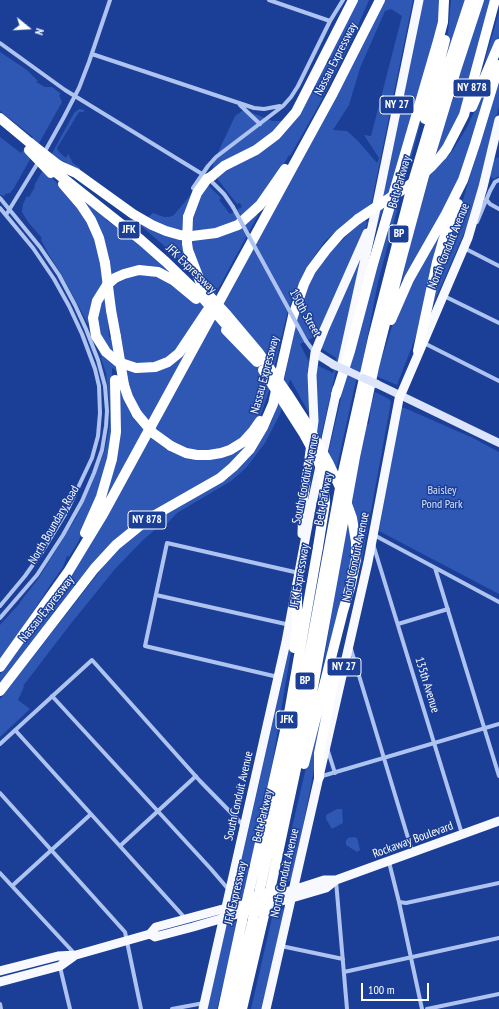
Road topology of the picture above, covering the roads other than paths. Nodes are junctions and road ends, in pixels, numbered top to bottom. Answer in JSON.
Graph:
{"nodes":[{"id":1,"x":110,"y":0,"type":"edge"},
{"id":2,"x":268,"y":0,"type":"edge"},
{"id":3,"x":343,"y":0,"type":"edge"},
{"id":4,"x":353,"y":0,"type":"edge"},
{"id":5,"x":373,"y":0,"type":"edge"},
{"id":6,"x":380,"y":0,"type":"edge"},
{"id":7,"x":419,"y":0,"type":"edge"},
{"id":8,"x":444,"y":0,"type":"edge"},
{"id":9,"x":448,"y":0,"type":"edge"},
{"id":10,"x":470,"y":0,"type":"edge"},
{"id":11,"x":479,"y":0,"type":"edge"},
{"id":12,"x":496,"y":0,"type":"edge"},
{"id":13,"x":330,"y":21,"type":"junction"},
{"id":14,"x":0,"y":43,"type":"edge"},
{"id":15,"x":499,"y":44,"type":"edge"},
{"id":16,"x":92,"y":54,"type":"junction"},
{"id":17,"x":352,"y":57,"type":"junction"},
{"id":18,"x":499,"y":65,"type":"edge"},
{"id":19,"x":75,"y":96,"type":"junction"},
{"id":20,"x":237,"y":103,"type":"junction"},
{"id":21,"x":283,"y":106,"type":"junction"},
{"id":22,"x":499,"y":120,"type":"edge"},
{"id":23,"x":1,"y":121,"type":"edge"},
{"id":24,"x":260,"y":124,"type":"junction"},
{"id":25,"x":309,"y":137,"type":"junction"},
{"id":26,"x":475,"y":144,"type":"junction"},
{"id":27,"x":445,"y":151,"type":"junction"},
{"id":28,"x":54,"y":169,"type":"junction"},
{"id":29,"x":203,"y":174,"type":"junction"},
{"id":30,"x":499,"y":180,"type":"edge"},
{"id":31,"x":193,"y":188,"type":"dead end"},
{"id":32,"x":0,"y":198,"type":"edge"},
{"id":33,"x":486,"y":198,"type":"junction"},
{"id":34,"x":0,"y":208,"type":"edge"},
{"id":35,"x":10,"y":209,"type":"junction"},
{"id":36,"x":376,"y":209,"type":"junction"},
{"id":37,"x":499,"y":209,"type":"edge"},
{"id":38,"x":6,"y":215,"type":"junction"},
{"id":39,"x":265,"y":217,"type":"junction"},
{"id":40,"x":468,"y":238,"type":"junction"},
{"id":41,"x":463,"y":248,"type":"junction"},
{"id":42,"x":499,"y":266,"type":"edge"},
{"id":43,"x":388,"y":274,"type":"junction"},
{"id":44,"x":199,"y":294,"type":"junction"},
{"id":45,"x":443,"y":295,"type":"junction"},
{"id":46,"x":499,"y":323,"type":"edge"},
{"id":47,"x":420,"y":346,"type":"junction"},
{"id":48,"x":315,"y":353,"type":"junction"},
{"id":49,"x":284,"y":356,"type":"junction"},
{"id":50,"x":374,"y":367,"type":"junction"},
{"id":51,"x":499,"y":381,"type":"edge"},
{"id":52,"x":119,"y":382,"type":"junction"},
{"id":53,"x":336,"y":395,"type":"junction"},
{"id":54,"x":400,"y":396,"type":"junction"},
{"id":55,"x":499,"y":443,"type":"edge"},
{"id":56,"x":373,"y":539,"type":"junction"},
{"id":57,"x":302,"y":558,"type":"junction"},
{"id":58,"x":435,"y":568,"type":"junction"},
{"id":59,"x":299,"y":573,"type":"junction"},
{"id":60,"x":297,"y":586,"type":"junction"},
{"id":61,"x":156,"y":595,"type":"junction"},
{"id":62,"x":49,"y":600,"type":"junction"},
{"id":63,"x":499,"y":602,"type":"edge"},
{"id":64,"x":0,"y":606,"type":"edge"},
{"id":65,"x":448,"y":609,"type":"junction"},
{"id":66,"x":0,"y":618,"type":"edge"},
{"id":67,"x":398,"y":624,"type":"junction"},
{"id":68,"x":290,"y":625,"type":"junction"},
{"id":69,"x":343,"y":643,"type":"junction"},
{"id":70,"x":0,"y":668,"type":"edge"},
{"id":71,"x":278,"y":677,"type":"junction"},
{"id":72,"x":0,"y":691,"type":"edge"},
{"id":73,"x":52,"y":696,"type":"junction"},
{"id":74,"x":499,"y":724,"type":"edge"},
{"id":75,"x":484,"y":728,"type":"junction"},
{"id":76,"x":15,"y":730,"type":"junction"},
{"id":77,"x":434,"y":743,"type":"junction"},
{"id":78,"x":0,"y":744,"type":"edge"},
{"id":79,"x":326,"y":744,"type":"junction"},
{"id":80,"x":384,"y":758,"type":"junction"},
{"id":81,"x":278,"y":765,"type":"junction"},
{"id":82,"x":335,"y":773,"type":"junction"},
{"id":83,"x":196,"y":776,"type":"junction"},
{"id":84,"x":499,"y":776,"type":"edge"},
{"id":85,"x":319,"y":777,"type":"junction"},
{"id":86,"x":0,"y":793,"type":"edge"},
{"id":87,"x":159,"y":811,"type":"junction"},
{"id":88,"x":91,"y":814,"type":"junction"},
{"id":89,"x":499,"y":821,"type":"edge"},
{"id":90,"x":245,"y":826,"type":"junction"},
{"id":91,"x":462,"y":835,"type":"junction"},
{"id":92,"x":282,"y":839,"type":"junction"},
{"id":93,"x":120,"y":846,"type":"junction"},
{"id":94,"x":52,"y":849,"type":"junction"},
{"id":95,"x":413,"y":853,"type":"junction"},
{"id":96,"x":388,"y":862,"type":"junction"},
{"id":97,"x":0,"y":873,"type":"edge"},
{"id":98,"x":336,"y":880,"type":"junction"},
{"id":99,"x":499,"y":883,"type":"edge"},
{"id":100,"x":12,"y":886,"type":"junction"},
{"id":101,"x":230,"y":891,"type":"junction"},
{"id":102,"x":292,"y":894,"type":"junction"},
{"id":103,"x":399,"y":902,"type":"junction"},
{"id":104,"x":226,"y":908,"type":"junction"},
{"id":105,"x":224,"y":918,"type":"junction"},
{"id":106,"x":187,"y":920,"type":"junction"},
{"id":107,"x":150,"y":934,"type":"junction"},
{"id":108,"x":499,"y":938,"type":"edge"},
{"id":109,"x":126,"y":941,"type":"junction"},
{"id":110,"x":258,"y":943,"type":"junction"},
{"id":111,"x":280,"y":945,"type":"junction"},
{"id":112,"x":76,"y":955,"type":"junction"},
{"id":113,"x":58,"y":956,"type":"junction"},
{"id":114,"x":411,"y":957,"type":"junction"},
{"id":115,"x":343,"y":960,"type":"junction"},
{"id":116,"x":60,"y":966,"type":"junction"},
{"id":117,"x":0,"y":971,"type":"edge"},
{"id":118,"x":344,"y":972,"type":"junction"},
{"id":119,"x":0,"y":982,"type":"edge"},
{"id":120,"x":499,"y":994,"type":"edge"},
{"id":121,"x":0,"y":1004,"type":"edge"},
{"id":122,"x":204,"y":1006,"type":"edge"},
{"id":123,"x":2,"y":1009,"type":"edge"},
{"id":124,"x":70,"y":1009,"type":"edge"},
{"id":125,"x":141,"y":1009,"type":"edge"},
{"id":126,"x":172,"y":1009,"type":"edge"},
{"id":127,"x":222,"y":1009,"type":"edge"},
{"id":128,"x":232,"y":1009,"type":"edge"},
{"id":129,"x":242,"y":1009,"type":"edge"},
{"id":130,"x":247,"y":1009,"type":"edge"},
{"id":131,"x":266,"y":1009,"type":"edge"},
{"id":132,"x":347,"y":1009,"type":"edge"},
{"id":133,"x":422,"y":1009,"type":"edge"},
{"id":134,"x":428,"y":1009,"type":"edge"}],
"edges":[{"from":1,"to":16,"type":"street"},
{"from":2,"to":13,"type":"street"},
{"from":3,"to":13,"type":"street"},
{"from":4,"to":44,"type":"highway","bridge":true},
{"from":5,"to":17,"type":"highway"},
{"from":6,"to":17,"type":"highway","name":"Nassau Expressway"},
{"from":7,"to":36,"type":"main road","name":"South Conduit Avenue","number":"NY 27"},
{"from":8,"to":53,"type":"highway"},
{"from":9,"to":43,"type":"highway"},
{"from":10,"to":43,"type":"highway","name":"Belt Parkway","number":"BP"},
{"from":11,"to":50,"type":"highway","name":"Belt Parkway","number":"BP"},
{"from":12,"to":27,"type":"highway","name":"Nassau Expressway","number":"NY 878"},
{"from":13,"to":21,"type":"street"},
{"from":14,"to":19,"type":"street","name":"150th Street"},
{"from":15,"to":27,"type":"highway"},
{"from":16,"to":19,"type":"street"},
{"from":16,"to":20,"type":"street"},
{"from":17,"to":25,"type":"highway","name":"Nassau Expressway"},
{"from":18,"to":26,"type":"highway"},
{"from":19,"to":29,"type":"street","name":"150th Street"},
{"from":19,"to":35,"type":"street"},
{"from":20,"to":21,"type":"street"},
{"from":20,"to":24,"type":"street"},
{"from":21,"to":24,"type":"street"},
{"from":22,"to":40,"type":"main road","name":"North Conduit Avenue","number":"NY 27"},
{"from":23,"to":28,"type":"highway","bridge":true},
{"from":24,"to":29,"type":"street"},
{"from":25,"to":28,"type":"highway"},
{"from":25,"to":39,"type":"highway","name":"Nassau Expressway"},
{"from":26,"to":47,"type":"highway"},
{"from":26,"to":50,"type":"highway"},
{"from":27,"to":49,"type":"highway","name":"Nassau Expressway","number":"NY 878","bridge":true},
{"from":28,"to":44,"type":"highway","name":"JFK Expressway","number":"JFK"},
{"from":28,"to":52,"type":"highway","bridge":true},
{"from":29,"to":31,"type":"street"},
{"from":29,"to":48,"type":"street","name":"150th Street","bridge":true},
{"from":30,"to":33,"type":"street"},
{"from":32,"to":35,"type":"street","name":"North Boundary Road"},
{"from":33,"to":37,"type":"street"},
{"from":33,"to":40,"type":"street"},
{"from":34,"to":38,"type":"street","name":"North Boundary Road"},
{"from":35,"to":38,"type":"street"},
{"from":35,"to":66,"type":"street","name":"North Boundary Road"},
{"from":36,"to":48,"type":"main road"},
{"from":36,"to":53,"type":"main road","name":"South Conduit Avenue","number":"NY 27"},
{"from":38,"to":64,"type":"street","name":"North Boundary Road"},
{"from":39,"to":44,"type":"highway"},
{"from":39,"to":62,"type":"highway","name":"Nassau Expressway"},
{"from":40,"to":41,"type":"main road","name":"North Conduit Avenue","number":"NY 27"},
{"from":41,"to":42,"type":"street"},
{"from":41,"to":45,"type":"main road","name":"North Conduit Avenue","number":"NY 27"},
{"from":43,"to":128,"type":"highway","name":"Belt Parkway","number":"BP","bridge":true},
{"from":44,"to":69,"type":"highway","name":"JFK Expressway","number":"JFK","bridge":true},
{"from":44,"to":81,"type":"highway","name":"JFK Expressway","number":"JFK","bridge":true},
{"from":45,"to":46,"type":"street"},
{"from":45,"to":47,"type":"main road","name":"North Conduit Avenue","number":"NY 27"},
{"from":47,"to":51,"type":"street"},
{"from":47,"to":54,"type":"main road","name":"North Conduit Avenue","number":"NY 27"},
{"from":48,"to":54,"type":"main road","name":"150th Street","bridge":true},
{"from":48,"to":57,"type":"main road"},
{"from":49,"to":52,"type":"highway","bridge":true},
{"from":49,"to":72,"type":"highway","name":"Nassau Expressway","number":"NY 878"},
{"from":50,"to":92,"type":"highway","name":"Belt Parkway","number":"BP"},
{"from":52,"to":62,"type":"highway"},
{"from":53,"to":57,"type":"main road","name":"South Conduit Avenue","number":"NY 27"},
{"from":54,"to":55,"type":"main road","name":"150th Street"},
{"from":54,"to":56,"type":"main road","name":"North Conduit Avenue","number":"NY 27"},
{"from":56,"to":58,"type":"street"},
{"from":56,"to":67,"type":"street","name":"135th Avenue"},
{"from":56,"to":69,"type":"main road","name":"North Conduit Avenue","number":"NY 27"},
{"from":57,"to":59,"type":"main road","name":"South Conduit Avenue","number":"NY 27"},
{"from":58,"to":63,"type":"street"},
{"from":58,"to":65,"type":"street"},
{"from":59,"to":60,"type":"main road","name":"South Conduit Avenue","number":"NY 27"},
{"from":59,"to":61,"type":"street"},
{"from":60,"to":68,"type":"main road","name":"South Conduit Avenue","number":"NY 27"},
{"from":60,"to":81,"type":"highway"},
{"from":61,"to":68,"type":"street"},
{"from":61,"to":71,"type":"street"},
{"from":62,"to":70,"type":"highway","name":"Nassau Expressway"},
{"from":65,"to":67,"type":"street"},
{"from":65,"to":75,"type":"street"},
{"from":67,"to":77,"type":"street","name":"135th Avenue"},
{"from":68,"to":71,"type":"main road","name":"South Conduit Avenue","number":"NY 27"},
{"from":69,"to":79,"type":"main road","name":"North Conduit Avenue","number":"NY 27"},
{"from":69,"to":80,"type":"street"},
{"from":69,"to":85,"type":"highway"},
{"from":69,"to":92,"type":"highway"},
{"from":71,"to":90,"type":"main road","name":"South Conduit Avenue","number":"NY 27"},
{"from":73,"to":76,"type":"street"},
{"from":73,"to":83,"type":"street"},
{"from":73,"to":87,"type":"street"},
{"from":74,"to":75,"type":"street"},
{"from":75,"to":77,"type":"street"},
{"from":75,"to":84,"type":"street"},
{"from":76,"to":78,"type":"street"},
{"from":76,"to":88,"type":"street"},
{"from":77,"to":80,"type":"street"},
{"from":77,"to":91,"type":"street","name":"135th Avenue"},
{"from":79,"to":82,"type":"street"},
{"from":79,"to":85,"type":"main road","name":"North Conduit Avenue","number":"NY 27"},
{"from":80,"to":82,"type":"street"},
{"from":80,"to":95,"type":"street"},
{"from":81,"to":127,"type":"highway","name":"JFK Expressway","number":"JFK","bridge":true},
{"from":82,"to":85,"type":"street"},
{"from":83,"to":87,"type":"street"},
{"from":83,"to":90,"type":"street"},
{"from":85,"to":102,"type":"main road","name":"North Conduit Avenue","number":"NY 27"},
{"from":86,"to":94,"type":"street"},
{"from":87,"to":93,"type":"street"},
{"from":87,"to":101,"type":"street"},
{"from":88,"to":93,"type":"street"},
{"from":88,"to":94,"type":"street"},
{"from":89,"to":91,"type":"main road","name":"Rockaway Boulevard"},
{"from":90,"to":101,"type":"main road","name":"South Conduit Avenue","number":"NY 27"},
{"from":91,"to":95,"type":"main road","name":"Rockaway Boulevard"},
{"from":92,"to":110,"type":"highway","name":"Belt Parkway","number":"BP","bridge":true},
{"from":93,"to":106,"type":"street"},
{"from":94,"to":100,"type":"street"},
{"from":94,"to":109,"type":"street"},
{"from":95,"to":96,"type":"main road","name":"Rockaway Boulevard"},
{"from":96,"to":98,"type":"main road","name":"Rockaway Boulevard"},
{"from":96,"to":103,"type":"street"},
{"from":97,"to":100,"type":"street"},
{"from":98,"to":102,"type":"main road","name":"Rockaway Boulevard"},
{"from":98,"to":115,"type":"street"},
{"from":99,"to":103,"type":"street"},
{"from":100,"to":112,"type":"street"},
{"from":101,"to":104,"type":"main road","name":"South Conduit Avenue","number":"NY 27"},
{"from":102,"to":104,"type":"main road","name":"Rockaway Boulevard"},
{"from":102,"to":105,"type":"main road","name":"Rockaway Boulevard"},
{"from":102,"to":111,"type":"main road","name":"North Conduit Avenue","number":"NY 27"},
{"from":103,"to":114,"type":"street"},
{"from":104,"to":105,"type":"main road","name":"South Conduit Avenue","number":"NY 27"},
{"from":104,"to":106,"type":"main road","name":"Rockaway Boulevard"},
{"from":105,"to":107,"type":"main road","name":"Rockaway Boulevard"},
{"from":105,"to":122,"type":"main road","name":"South Conduit Avenue","number":"NY 27"},
{"from":106,"to":107,"type":"main road","name":"Rockaway Boulevard"},
{"from":107,"to":109,"type":"main road","name":"Rockaway Boulevard"},
{"from":108,"to":114,"type":"street"},
{"from":109,"to":112,"type":"main road","name":"Rockaway Boulevard"},
{"from":109,"to":125,"type":"street"},
{"from":110,"to":129,"type":"highway","name":"Belt Parkway","number":"BP"},
{"from":110,"to":130,"type":"highway"},
{"from":111,"to":115,"type":"street"},
{"from":111,"to":131,"type":"main road","name":"North Conduit Avenue","number":"NY 27"},
{"from":112,"to":113,"type":"main road","name":"Rockaway Boulevard"},
{"from":112,"to":116,"type":"main road","name":"Rockaway Boulevard"},
{"from":113,"to":116,"type":"street"},
{"from":113,"to":117,"type":"main road","name":"Rockaway Boulevard"},
{"from":114,"to":118,"type":"street"},
{"from":114,"to":133,"type":"street"},
{"from":115,"to":118,"type":"street"},
{"from":116,"to":119,"type":"main road","name":"Rockaway Boulevard"},
{"from":116,"to":124,"type":"street"},
{"from":118,"to":132,"type":"street"},
{"from":120,"to":134,"type":"street"},
{"from":121,"to":123,"type":"street"},
{"from":122,"to":126,"type":"street"}]}
